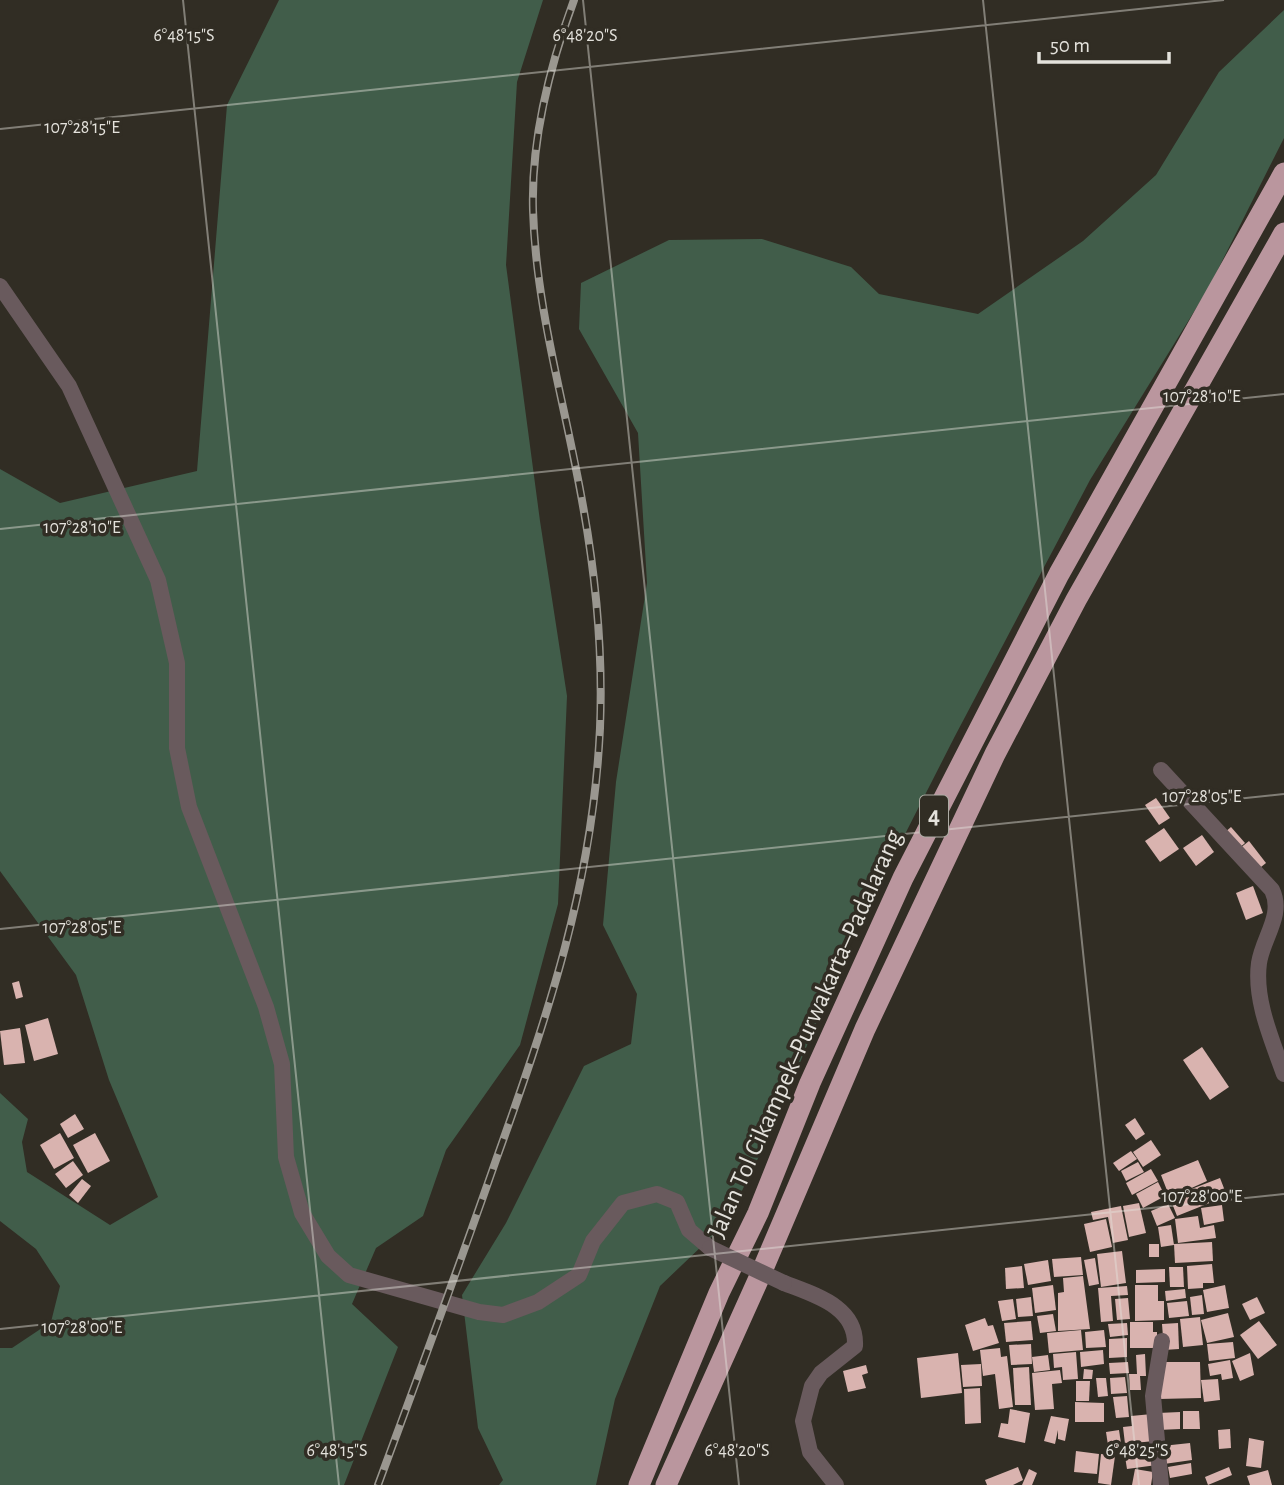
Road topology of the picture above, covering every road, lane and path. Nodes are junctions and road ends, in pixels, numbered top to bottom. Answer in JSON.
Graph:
{"nodes":[{"id":1,"x":1284,"y":173,"type":"edge"},
{"id":2,"x":1284,"y":233,"type":"edge"},
{"id":3,"x":0,"y":286,"type":"edge"},
{"id":4,"x":1161,"y":770,"type":"dead end"},
{"id":5,"x":1284,"y":1074,"type":"edge"},
{"id":6,"x":1162,"y":1341,"type":"dead end"},
{"id":7,"x":639,"y":1485,"type":"edge"},
{"id":8,"x":666,"y":1485,"type":"edge"},
{"id":9,"x":836,"y":1485,"type":"edge"},
{"id":10,"x":1161,"y":1485,"type":"edge"}],
"edges":[{"from":1,"to":7,"type":"highway","name":"Jalan Tol Cikampek–Purwakarta–Padalarang","number":"4"},
{"from":2,"to":8,"type":"highway","name":"Jalan Tol Cikampek–Purwakarta–Padalarang","number":"4"},
{"from":3,"to":9,"type":"street","bridge":true},
{"from":4,"to":5,"type":"street"},
{"from":6,"to":10,"type":"street"}]}
